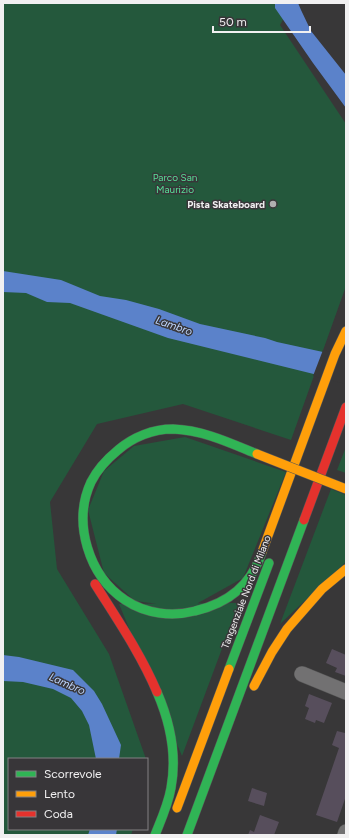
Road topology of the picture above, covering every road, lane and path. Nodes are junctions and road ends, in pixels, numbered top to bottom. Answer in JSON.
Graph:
{"nodes":[{"id":1,"x":346,"y":331,"type":"edge"},
{"id":2,"x":346,"y":407,"type":"edge"},
{"id":3,"x":125,"y":434,"type":"dead end"},
{"id":4,"x":108,"y":447,"type":"dead end"},
{"id":5,"x":258,"y":450,"type":"junction"},
{"id":6,"x":306,"y":464,"type":"dead end"},
{"id":7,"x":301,"y":478,"type":"dead end"},
{"id":8,"x":346,"y":480,"type":"edge"},
{"id":9,"x":346,"y":489,"type":"edge"},
{"id":10,"x":75,"y":533,"type":"dead end"},
{"id":11,"x":271,"y":557,"type":"dead end"},
{"id":12,"x":346,"y":569,"type":"edge"},
{"id":13,"x":91,"y":577,"type":"dead end"},
{"id":14,"x":302,"y":674,"type":"dead end"},
{"id":15,"x":251,"y":692,"type":"dead end"},
{"id":16,"x":346,"y":692,"type":"edge"},
{"id":17,"x":245,"y":705,"type":"dead end"},
{"id":18,"x":230,"y":720,"type":"junction"},
{"id":19,"x":175,"y":813,"type":"dead end"},
{"id":20,"x":155,"y":835,"type":"edge"},
{"id":21,"x":187,"y":835,"type":"edge"}],
"edges":[{"from":1,"to":5,"type":"highway"},
{"from":2,"to":18,"type":"highway"},
{"from":3,"to":5,"type":"highway"},
{"from":4,"to":10,"type":"highway"},
{"from":5,"to":8,"type":"highway"},
{"from":5,"to":9,"type":"highway","bridge":true},
{"from":6,"to":7,"type":"highway"},
{"from":11,"to":19,"type":"highway","name":"Tangenziale Nord di Milano"},
{"from":12,"to":15,"type":"highway"},
{"from":13,"to":20,"type":"highway"},
{"from":14,"to":16,"type":"street"},
{"from":17,"to":18,"type":"highway"},
{"from":18,"to":21,"type":"highway"}]}
